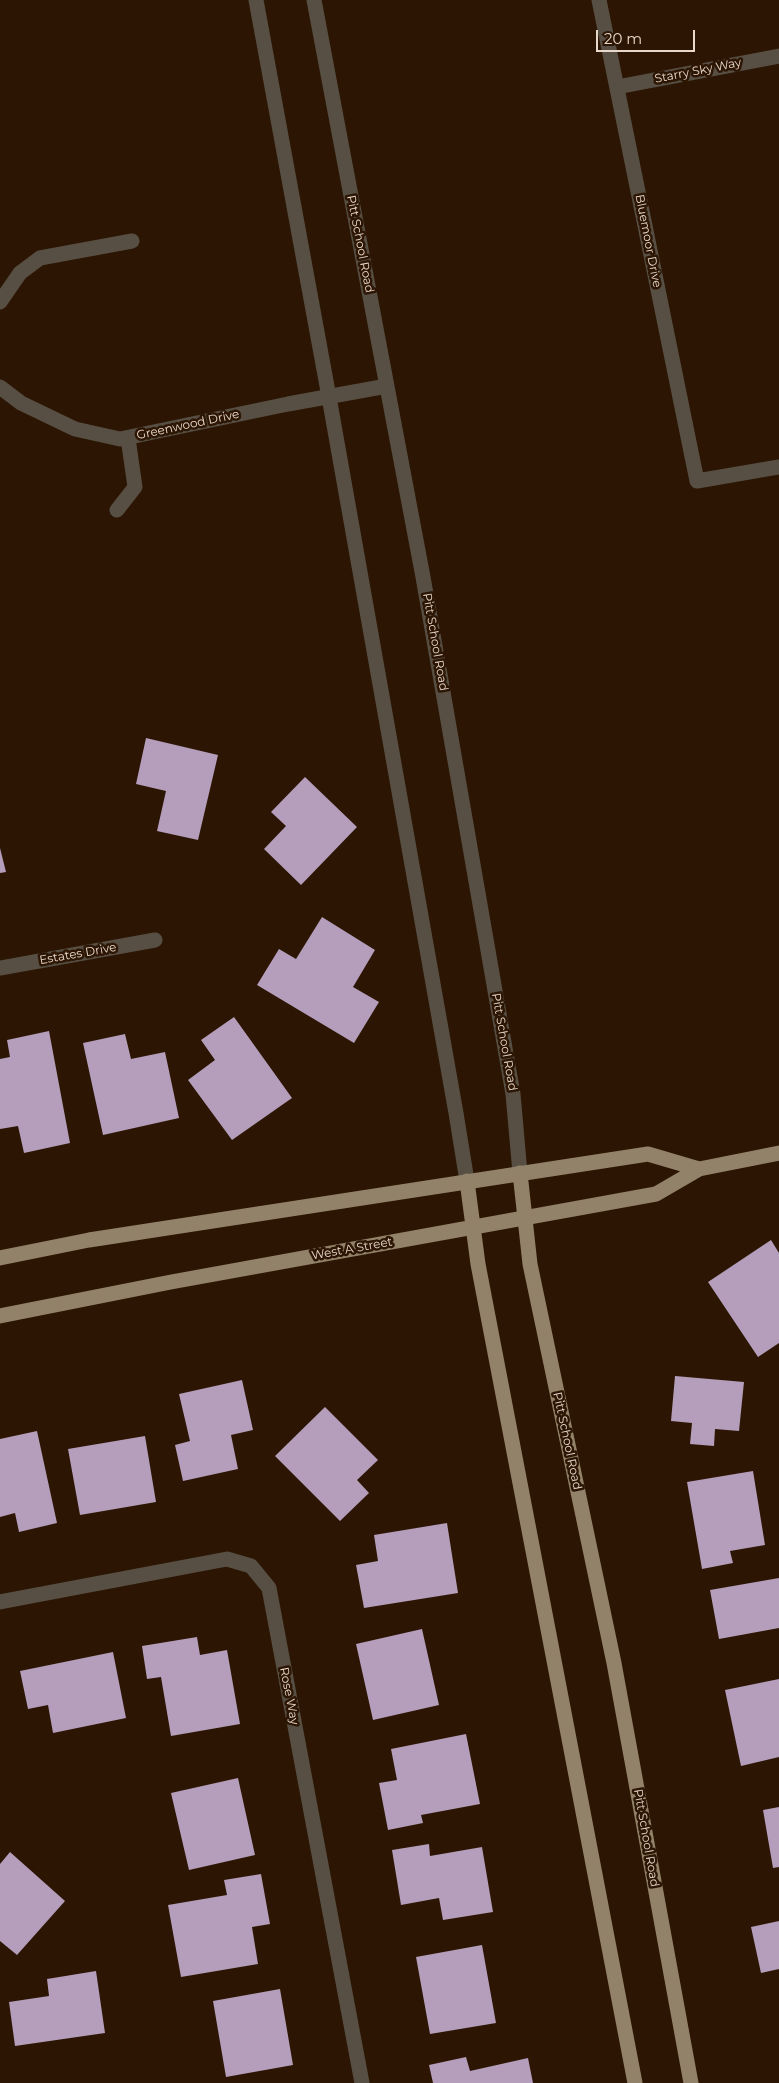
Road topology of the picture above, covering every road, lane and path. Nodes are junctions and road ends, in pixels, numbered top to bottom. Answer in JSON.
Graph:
{"nodes":[{"id":1,"x":256,"y":0,"type":"edge"},
{"id":2,"x":314,"y":0,"type":"edge"},
{"id":3,"x":599,"y":0,"type":"edge"},
{"id":4,"x":779,"y":56,"type":"edge"},
{"id":5,"x":617,"y":86,"type":"junction"},
{"id":6,"x":132,"y":241,"type":"dead end"},
{"id":7,"x":0,"y":302,"type":"edge"},
{"id":8,"x":387,"y":386,"type":"junction"},
{"id":9,"x":0,"y":387,"type":"edge"},
{"id":10,"x":329,"y":397,"type":"junction"},
{"id":11,"x":128,"y":438,"type":"junction"},
{"id":12,"x":779,"y":467,"type":"edge"},
{"id":13,"x":117,"y":510,"type":"dead end"},
{"id":14,"x":155,"y":940,"type":"dead end"},
{"id":15,"x":0,"y":968,"type":"edge"},
{"id":16,"x":779,"y":1153,"type":"edge"},
{"id":17,"x":699,"y":1169,"type":"junction"},
{"id":18,"x":520,"y":1173,"type":"junction"},
{"id":19,"x":467,"y":1181,"type":"junction"},
{"id":20,"x":524,"y":1218,"type":"junction"},
{"id":21,"x":472,"y":1227,"type":"junction"},
{"id":22,"x":0,"y":1258,"type":"edge"},
{"id":23,"x":0,"y":1316,"type":"edge"},
{"id":24,"x":0,"y":1602,"type":"edge"},
{"id":25,"x":362,"y":2083,"type":"edge"},
{"id":26,"x":635,"y":2083,"type":"edge"},
{"id":27,"x":691,"y":2083,"type":"edge"}],
"edges":[{"from":1,"to":10,"type":"street"},
{"from":2,"to":8,"type":"street","name":"Pitt School Road"},
{"from":3,"to":5,"type":"street","name":"Bluemoor Drive"},
{"from":4,"to":5,"type":"street","name":"Starry Sky Way"},
{"from":5,"to":12,"type":"street","name":"Bluemoor Drive"},
{"from":6,"to":7,"type":"street"},
{"from":8,"to":10,"type":"street","name":"Greenwood Drive"},
{"from":8,"to":18,"type":"street","name":"Pitt School Road"},
{"from":9,"to":11,"type":"street","name":"Greenwood Drive"},
{"from":10,"to":11,"type":"street","name":"Greenwood Drive"},
{"from":10,"to":19,"type":"street"},
{"from":11,"to":13,"type":"street"},
{"from":14,"to":15,"type":"street","name":"Estates Drive"},
{"from":16,"to":17,"type":"main road","name":"West A Street"},
{"from":17,"to":18,"type":"main road","name":"West A Street"},
{"from":17,"to":20,"type":"main road","name":"West A Street"},
{"from":18,"to":19,"type":"main road","name":"West A Street"},
{"from":18,"to":20,"type":"main road","name":"Pitt School Road"},
{"from":19,"to":21,"type":"main road"},
{"from":19,"to":22,"type":"main road","name":"West A Street"},
{"from":20,"to":21,"type":"main road","name":"West A Street"},
{"from":20,"to":27,"type":"main road","name":"Pitt School Road"},
{"from":21,"to":23,"type":"main road","name":"West A Street"},
{"from":21,"to":26,"type":"main road"},
{"from":24,"to":25,"type":"street","name":"Rose Way"}]}
